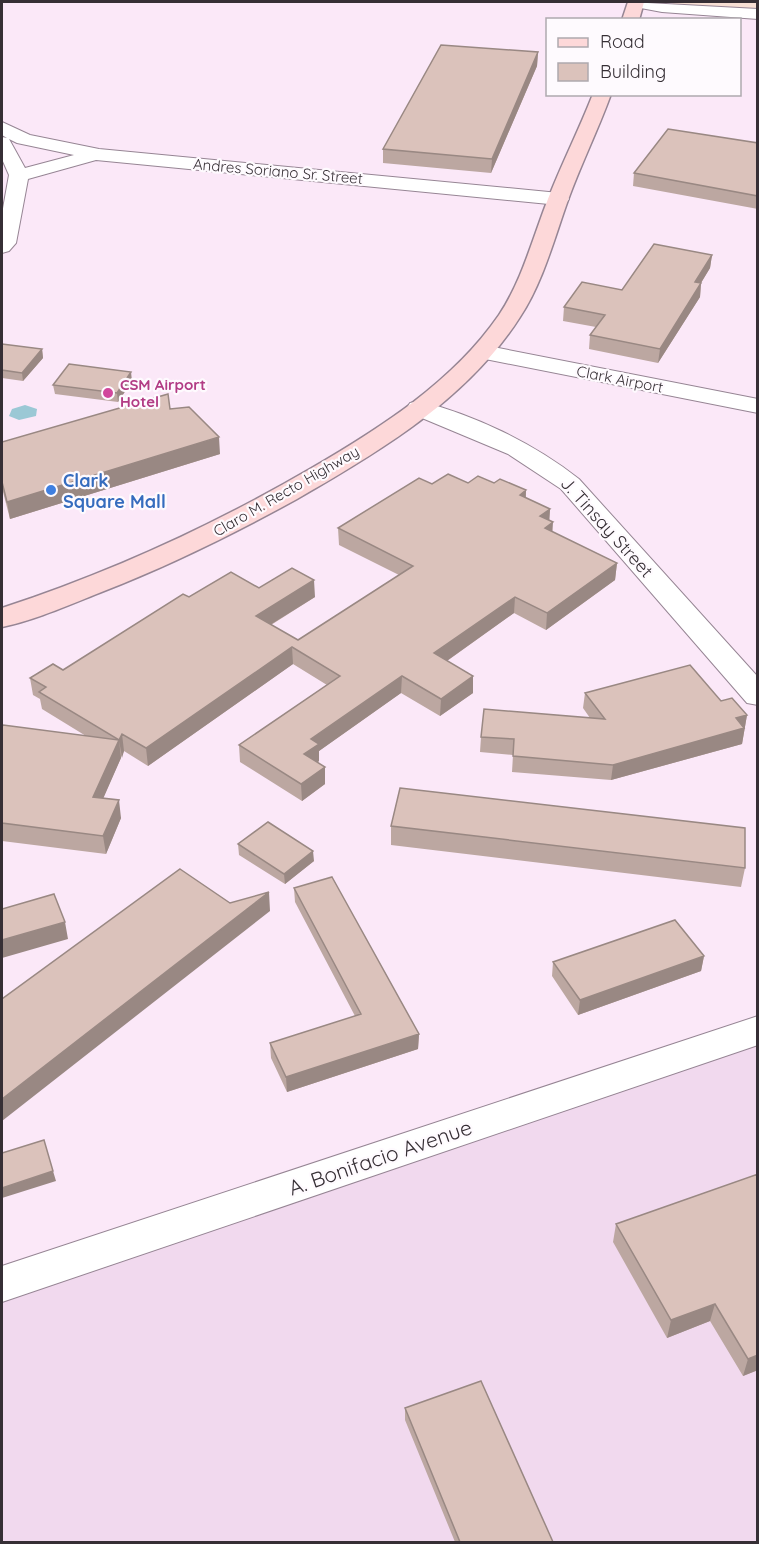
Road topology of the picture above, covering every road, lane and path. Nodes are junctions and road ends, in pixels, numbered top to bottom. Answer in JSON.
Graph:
{"nodes":[{"id":1,"x":636,"y":2,"type":"edge"},
{"id":2,"x":758,"y":14,"type":"edge"},
{"id":3,"x":631,"y":18,"type":"edge"},
{"id":4,"x":601,"y":96,"type":"edge"},
{"id":5,"x":2,"y":128,"type":"edge"},
{"id":6,"x":2,"y":142,"type":"edge"},
{"id":7,"x":99,"y":155,"type":"junction"},
{"id":8,"x":19,"y":175,"type":"junction"},
{"id":9,"x":559,"y":199,"type":"junction"},
{"id":10,"x":2,"y":247,"type":"edge"},
{"id":11,"x":487,"y":345,"type":"junction"},
{"id":12,"x":758,"y":391,"type":"edge"},
{"id":13,"x":758,"y":406,"type":"edge"},
{"id":14,"x":419,"y":408,"type":"junction"},
{"id":15,"x":2,"y":618,"type":"edge"},
{"id":16,"x":758,"y":696,"type":"edge"},
{"id":17,"x":758,"y":1030,"type":"edge"},
{"id":18,"x":2,"y":1284,"type":"edge"}],
"edges":[{"from":1,"to":2,"type":"street"},
{"from":1,"to":3,"type":"main road"},
{"from":4,"to":9,"type":"main road","name":"Claro M. Recto Highway"},
{"from":5,"to":7,"type":"street","name":"Andres Soriano Sr. Street"},
{"from":6,"to":8,"type":"street"},
{"from":7,"to":8,"type":"street"},
{"from":7,"to":9,"type":"street","name":"Andres Soriano Sr. Street"},
{"from":8,"to":10,"type":"street"},
{"from":9,"to":11,"type":"main road","name":"Claro M. Recto Highway"},
{"from":11,"to":12,"type":"street","name":"Clark Airport"},
{"from":11,"to":13,"type":"street","name":"Clark Airport"},
{"from":11,"to":14,"type":"main road","name":"Claro M. Recto Highway"},
{"from":14,"to":15,"type":"main road","name":"Claro M. Recto Highway"},
{"from":14,"to":16,"type":"street","name":"J. Tinsay Street"},
{"from":17,"to":18,"type":"street","name":"A. Bonifacio Avenue"}]}
